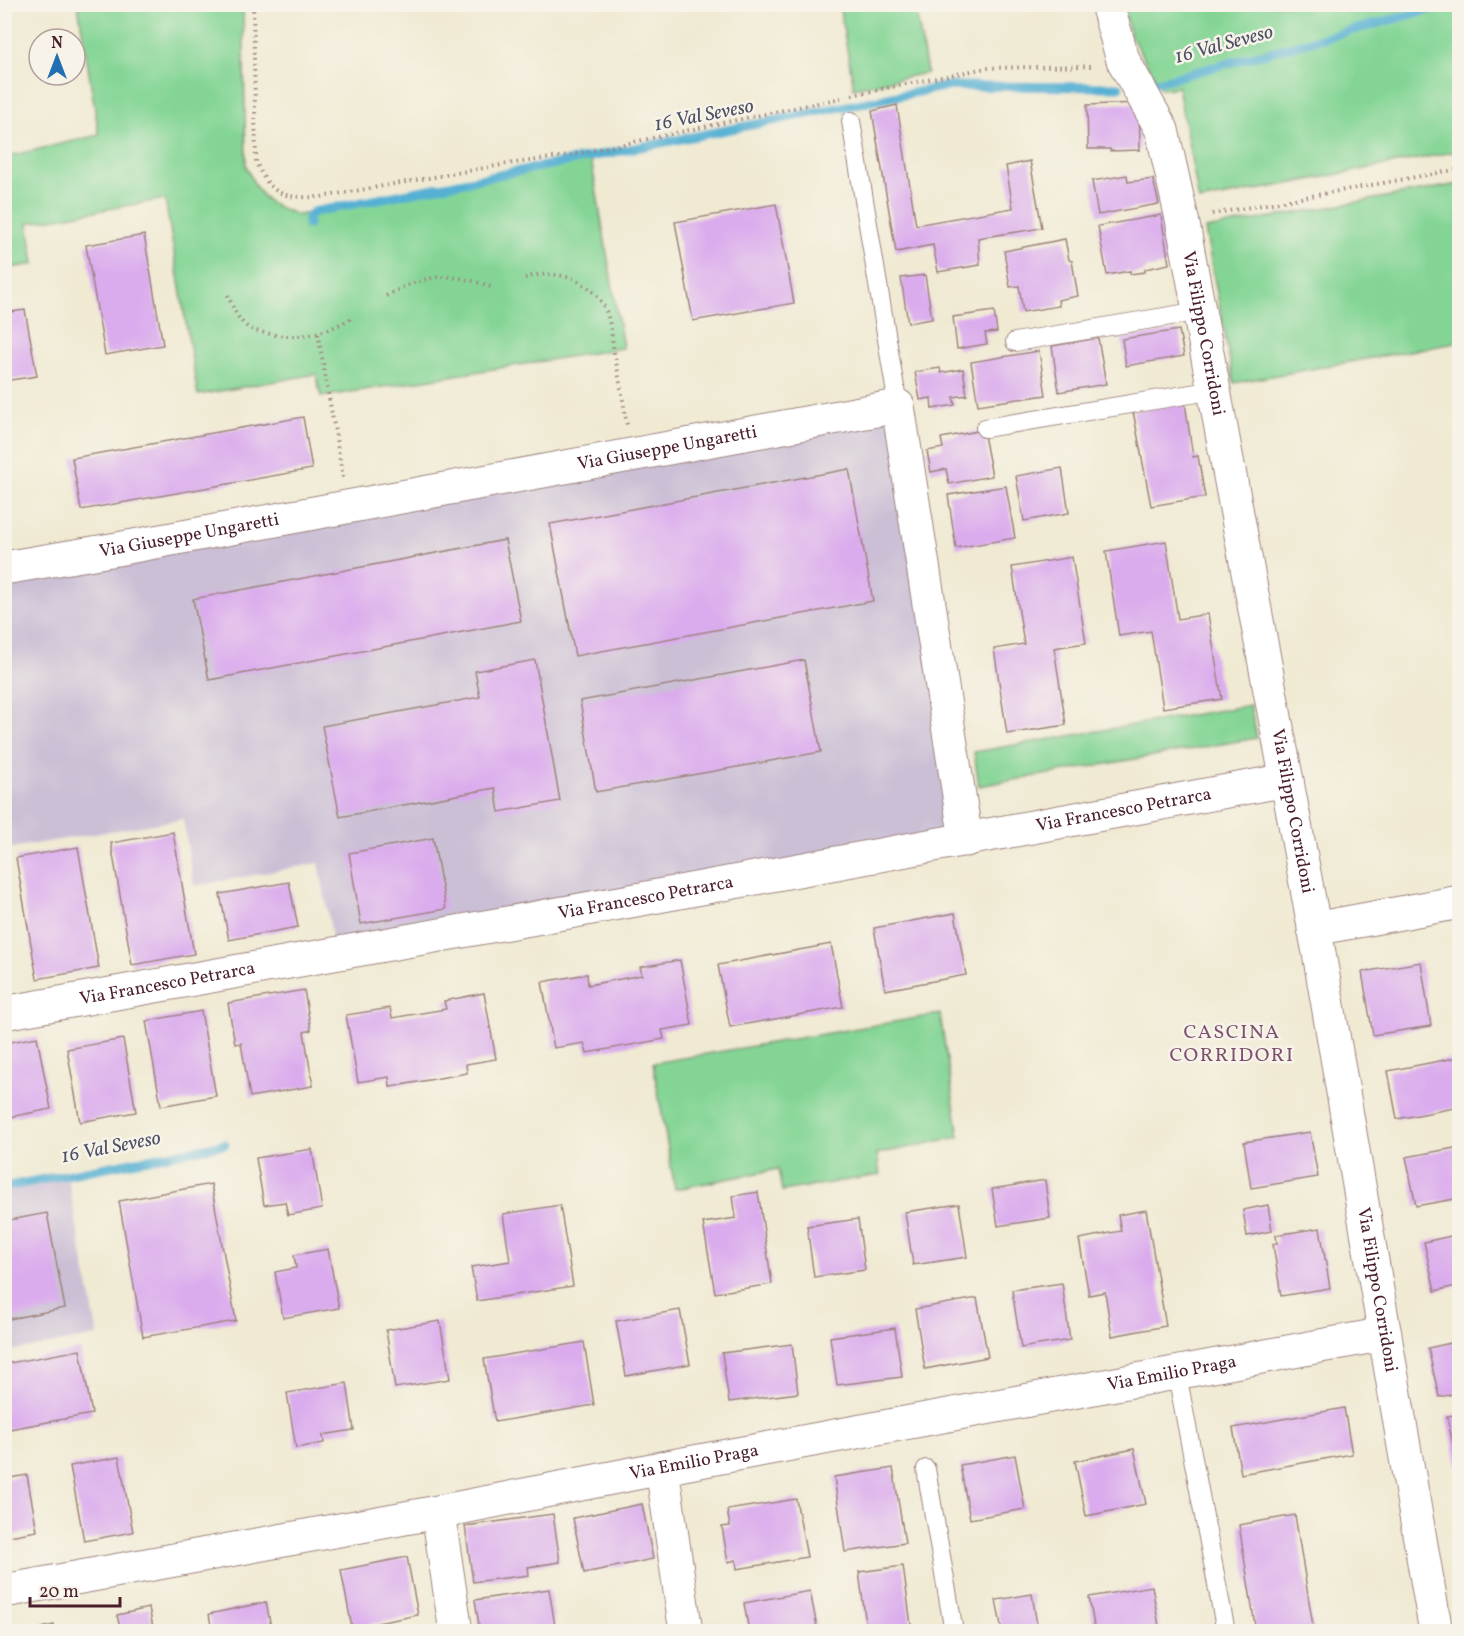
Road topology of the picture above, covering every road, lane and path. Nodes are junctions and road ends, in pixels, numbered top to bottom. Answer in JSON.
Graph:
{"nodes":[{"id":1,"x":253,"y":4,"type":"edge"},
{"id":2,"x":1107,"y":4,"type":"edge"},
{"id":3,"x":1123,"y":60,"type":"junction"},
{"id":4,"x":851,"y":121,"type":"dead end"},
{"id":5,"x":1460,"y":169,"type":"edge"},
{"id":6,"x":1182,"y":219,"type":"junction"},
{"id":7,"x":525,"y":279,"type":"dead end"},
{"id":8,"x":491,"y":287,"type":"dead end"},
{"id":9,"x":228,"y":295,"type":"dead end"},
{"id":10,"x":386,"y":296,"type":"dead end"},
{"id":11,"x":1200,"y":311,"type":"junction"},
{"id":12,"x":352,"y":318,"type":"dead end"},
{"id":13,"x":318,"y":334,"type":"junction"},
{"id":14,"x":1015,"y":342,"type":"dead end"},
{"id":15,"x":1215,"y":390,"type":"junction"},
{"id":16,"x":898,"y":406,"type":"junction"},
{"id":17,"x":985,"y":428,"type":"dead end"},
{"id":18,"x":633,"y":456,"type":"junction"},
{"id":19,"x":348,"y":508,"type":"junction"},
{"id":20,"x":4,"y":568,"type":"edge"},
{"id":21,"x":1287,"y":780,"type":"junction"},
{"id":22,"x":966,"y":840,"type":"junction"},
{"id":23,"x":1460,"y":903,"type":"edge"},
{"id":24,"x":1314,"y":929,"type":"junction"},
{"id":25,"x":4,"y":1013,"type":"edge"},
{"id":26,"x":1385,"y":1334,"type":"junction"},
{"id":27,"x":1177,"y":1374,"type":"junction"},
{"id":28,"x":662,"y":1468,"type":"junction"},
{"id":29,"x":926,"y":1469,"type":"dead end"},
{"id":30,"x":438,"y":1512,"type":"junction"},
{"id":31,"x":4,"y":1591,"type":"edge"},
{"id":32,"x":456,"y":1632,"type":"edge"},
{"id":33,"x":686,"y":1632,"type":"edge"},
{"id":34,"x":954,"y":1632,"type":"edge"},
{"id":35,"x":1226,"y":1632,"type":"edge"},
{"id":36,"x":1436,"y":1632,"type":"edge"}],
"edges":[{"from":1,"to":3,"type":"path"},
{"from":2,"to":3,"type":"street","name":"Via Filippo Corridoni"},
{"from":3,"to":6,"type":"street","name":"Via Filippo Corridoni"},
{"from":4,"to":16,"type":"lane"},
{"from":5,"to":6,"type":"path"},
{"from":6,"to":11,"type":"street","name":"Via Filippo Corridoni"},
{"from":7,"to":18,"type":"path"},
{"from":8,"to":10,"type":"path"},
{"from":9,"to":13,"type":"path"},
{"from":11,"to":14,"type":"lane"},
{"from":11,"to":15,"type":"street","name":"Via Filippo Corridoni"},
{"from":12,"to":13,"type":"path"},
{"from":13,"to":19,"type":"path"},
{"from":15,"to":17,"type":"lane"},
{"from":15,"to":21,"type":"street","name":"Via Filippo Corridoni"},
{"from":16,"to":18,"type":"street","name":"Via Giuseppe Ungaretti"},
{"from":16,"to":22,"type":"street"},
{"from":18,"to":19,"type":"street","name":"Via Giuseppe Ungaretti"},
{"from":19,"to":20,"type":"street","name":"Via Giuseppe Ungaretti"},
{"from":21,"to":22,"type":"street","name":"Via Francesco Petrarca"},
{"from":21,"to":24,"type":"street","name":"Via Filippo Corridoni"},
{"from":22,"to":25,"type":"street","name":"Via Francesco Petrarca"},
{"from":23,"to":24,"type":"street"},
{"from":24,"to":26,"type":"street","name":"Via Filippo Corridoni"},
{"from":26,"to":27,"type":"street","name":"Via Emilio Praga"},
{"from":26,"to":36,"type":"street","name":"Via Filippo Corridoni"},
{"from":27,"to":28,"type":"street","name":"Via Emilio Praga"},
{"from":27,"to":35,"type":"lane"},
{"from":28,"to":30,"type":"street","name":"Via Emilio Praga"},
{"from":28,"to":33,"type":"street"},
{"from":29,"to":34,"type":"lane"},
{"from":30,"to":31,"type":"street","name":"Via Emilio Praga"},
{"from":30,"to":32,"type":"street"}]}
